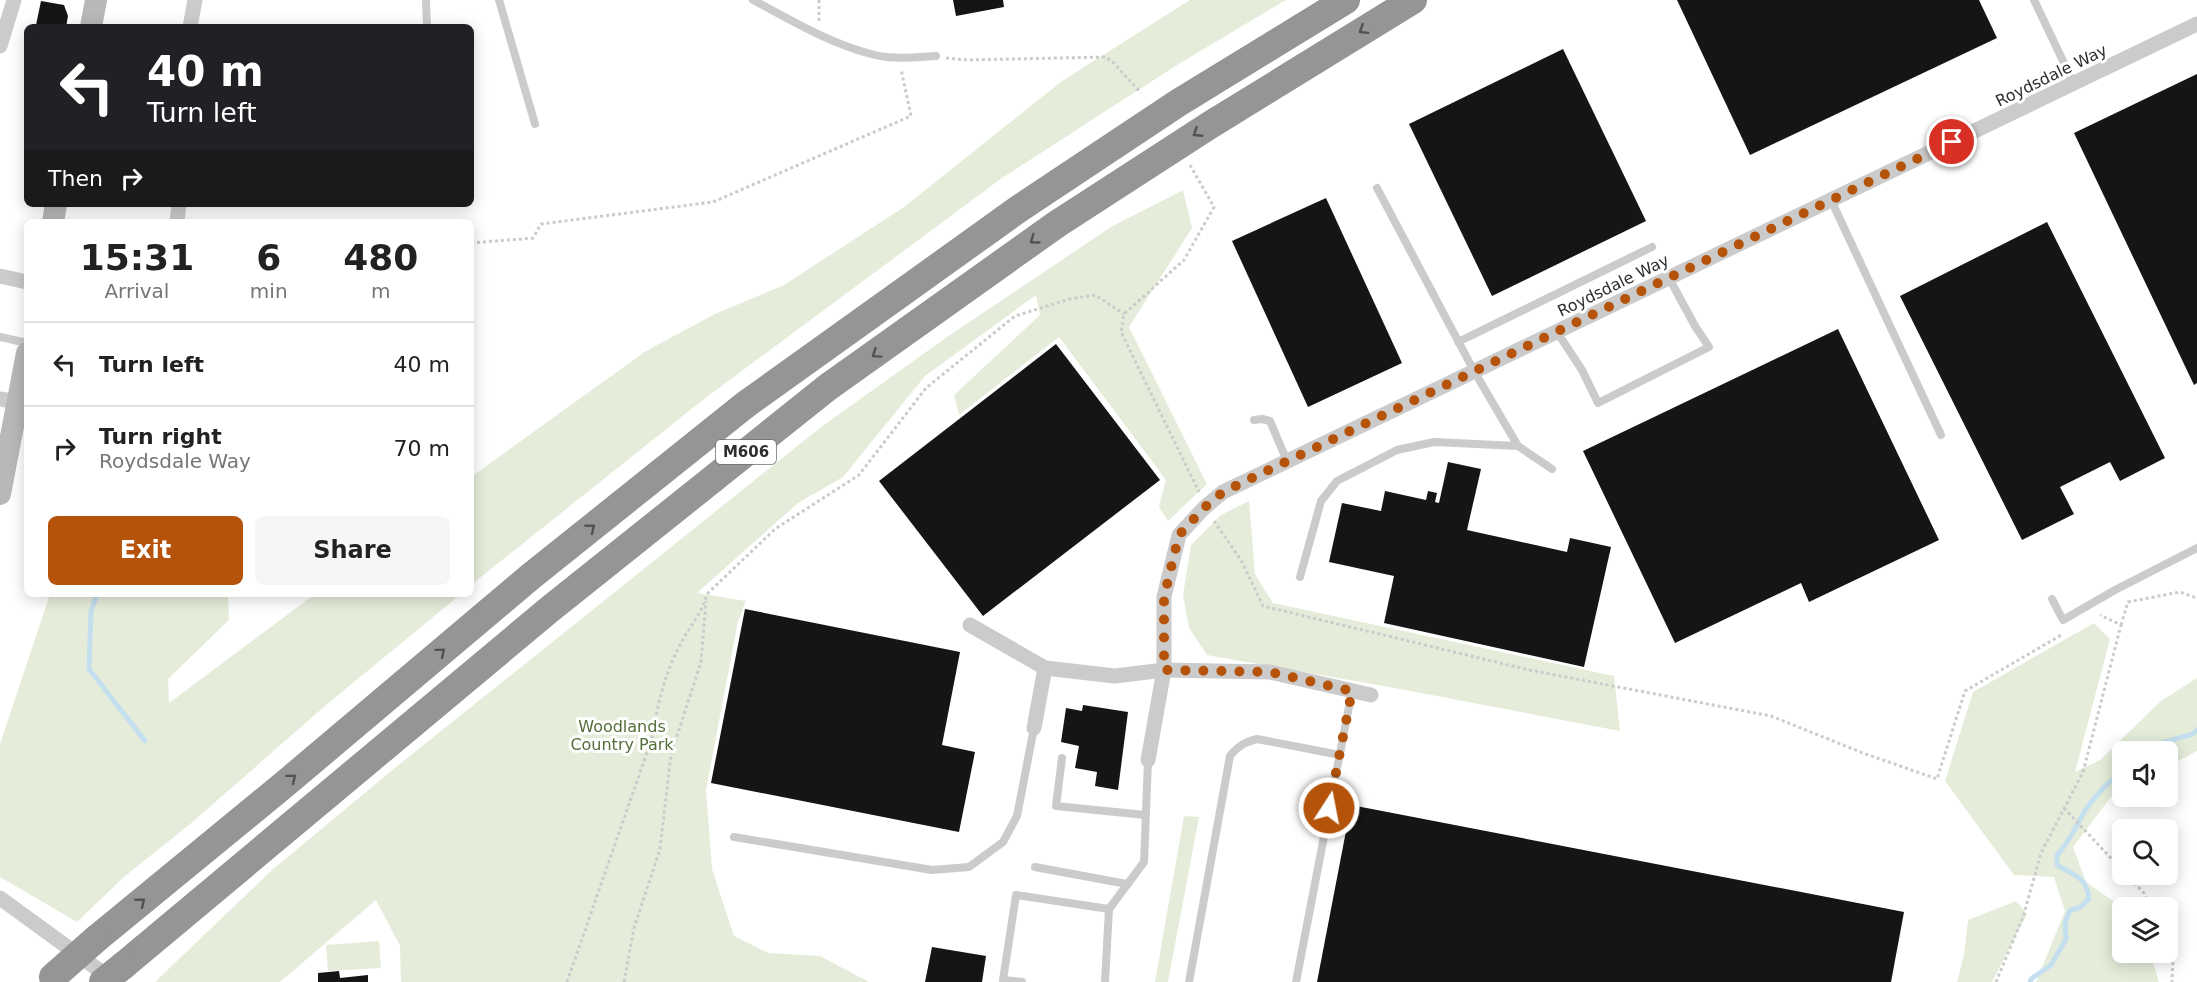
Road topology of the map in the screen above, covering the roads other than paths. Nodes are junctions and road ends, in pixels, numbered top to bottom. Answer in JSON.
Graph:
{"nodes":[{"id":1,"x":14,"y":0,"type":"edge"},
{"id":2,"x":96,"y":0,"type":"edge"},
{"id":3,"x":195,"y":0,"type":"edge"},
{"id":4,"x":426,"y":0,"type":"edge"},
{"id":5,"x":499,"y":0,"type":"edge"},
{"id":6,"x":753,"y":0,"type":"edge"},
{"id":7,"x":1346,"y":0,"type":"edge"},
{"id":8,"x":1413,"y":0,"type":"edge"},
{"id":9,"x":2034,"y":0,"type":"edge"},
{"id":10,"x":92,"y":24,"type":"edge"},
{"id":11,"x":191,"y":24,"type":"edge"},
{"id":12,"x":427,"y":24,"type":"edge"},
{"id":13,"x":2197,"y":24,"type":"edge"},
{"id":14,"x":0,"y":46,"type":"edge"},
{"id":15,"x":936,"y":57,"type":"road end"},
{"id":16,"x":2074,"y":84,"type":"junction"},
{"id":17,"x":535,"y":124,"type":"dead end"},
{"id":18,"x":1377,"y":188,"type":"dead end"},
{"id":19,"x":1831,"y":200,"type":"junction"},
{"id":20,"x":1652,"y":247,"type":"dead end"},
{"id":21,"x":0,"y":276,"type":"edge"},
{"id":22,"x":1669,"y":278,"type":"junction"},
{"id":23,"x":24,"y":281,"type":"edge"},
{"id":24,"x":1557,"y":332,"type":"junction"},
{"id":25,"x":0,"y":338,"type":"edge"},
{"id":26,"x":24,"y":342,"type":"edge"},
{"id":27,"x":1458,"y":342,"type":"junction"},
{"id":28,"x":24,"y":361,"type":"edge"},
{"id":29,"x":1474,"y":371,"type":"junction"},
{"id":30,"x":9,"y":400,"type":"edge"},
{"id":31,"x":1254,"y":420,"type":"dead end"},
{"id":32,"x":1941,"y":435,"type":"dead end"},
{"id":33,"x":1518,"y":446,"type":"junction"},
{"id":34,"x":1287,"y":461,"type":"junction"},
{"id":35,"x":1552,"y":469,"type":"dead end"},
{"id":36,"x":0,"y":494,"type":"edge"},
{"id":37,"x":2197,"y":548,"type":"edge"},
{"id":38,"x":1300,"y":577,"type":"dead end"},
{"id":39,"x":2052,"y":599,"type":"dead end"},
{"id":40,"x":964,"y":622,"type":"dead end"},
{"id":41,"x":1045,"y":668,"type":"junction"},
{"id":42,"x":1164,"y":670,"type":"junction"},
{"id":43,"x":1352,"y":691,"type":"junction"},
{"id":44,"x":1371,"y":695,"type":"dead end"},
{"id":45,"x":1034,"y":728,"type":"joint"},
{"id":46,"x":1340,"y":755,"type":"junction"},
{"id":47,"x":1062,"y":758,"type":"dead end"},
{"id":48,"x":1148,"y":760,"type":"joint"},
{"id":49,"x":1146,"y":815,"type":"junction"},
{"id":50,"x":734,"y":837,"type":"dead end"},
{"id":51,"x":1035,"y":867,"type":"dead end"},
{"id":52,"x":1127,"y":884,"type":"junction"},
{"id":53,"x":0,"y":898,"type":"edge"},
{"id":54,"x":1109,"y":909,"type":"junction"},
{"id":55,"x":114,"y":976,"type":"edge"},
{"id":56,"x":50,"y":979,"type":"edge"},
{"id":57,"x":1022,"y":982,"type":"edge"},
{"id":58,"x":1105,"y":982,"type":"edge"},
{"id":59,"x":1189,"y":982,"type":"edge"},
{"id":60,"x":1296,"y":982,"type":"edge"}],
"edges":[{"from":1,"to":14,"type":"street"},
{"from":2,"to":10,"type":"street"},
{"from":3,"to":11,"type":"street"},
{"from":4,"to":12,"type":"lane"},
{"from":5,"to":17,"type":"lane"},
{"from":6,"to":15,"type":"lane"},
{"from":56,"to":7,"type":"highway","number":"M606","one_way":true,"bridge":true},
{"from":8,"to":55,"type":"highway","number":"M606","one_way":true},
{"from":9,"to":16,"type":"lane"},
{"from":13,"to":16,"type":"street","name":"Roydsdale Way"},
{"from":16,"to":19,"type":"street","name":"Roydsdale Way"},
{"from":18,"to":27,"type":"lane"},
{"from":19,"to":22,"type":"street","name":"Roydsdale Way"},
{"from":19,"to":32,"type":"lane"},
{"from":20,"to":27,"type":"lane"},
{"from":21,"to":23,"type":"street"},
{"from":22,"to":24,"type":"street","name":"Roydsdale Way"},
{"from":22,"to":24,"type":"lane"},
{"from":24,"to":29,"type":"street","name":"Roydsdale Way"},
{"from":25,"to":26,"type":"lane"},
{"from":27,"to":29,"type":"lane"},
{"from":28,"to":30,"type":"street"},
{"from":29,"to":33,"type":"lane"},
{"from":29,"to":34,"type":"street","name":"Roydsdale Way"},
{"from":30,"to":36,"type":"street"},
{"from":31,"to":34,"type":"lane"},
{"from":33,"to":35,"type":"lane"},
{"from":33,"to":38,"type":"lane"},
{"from":34,"to":42,"type":"street","name":"Roydsdale Way"},
{"from":37,"to":39,"type":"lane"},
{"from":40,"to":41,"type":"street"},
{"from":41,"to":42,"type":"street"},
{"from":41,"to":45,"type":"street"},
{"from":42,"to":43,"type":"street"},
{"from":42,"to":48,"type":"street","name":"Roydsdale Way"},
{"from":43,"to":44,"type":"street"},
{"from":43,"to":46,"type":"lane"},
{"from":45,"to":50,"type":"lane"},
{"from":46,"to":59,"type":"lane"},
{"from":46,"to":60,"type":"lane"},
{"from":47,"to":49,"type":"lane"},
{"from":48,"to":49,"type":"lane"},
{"from":49,"to":52,"type":"lane"},
{"from":51,"to":52,"type":"lane"},
{"from":52,"to":54,"type":"lane"},
{"from":53,"to":55,"type":"street"},
{"from":54,"to":57,"type":"lane"},
{"from":54,"to":58,"type":"lane"}]}
